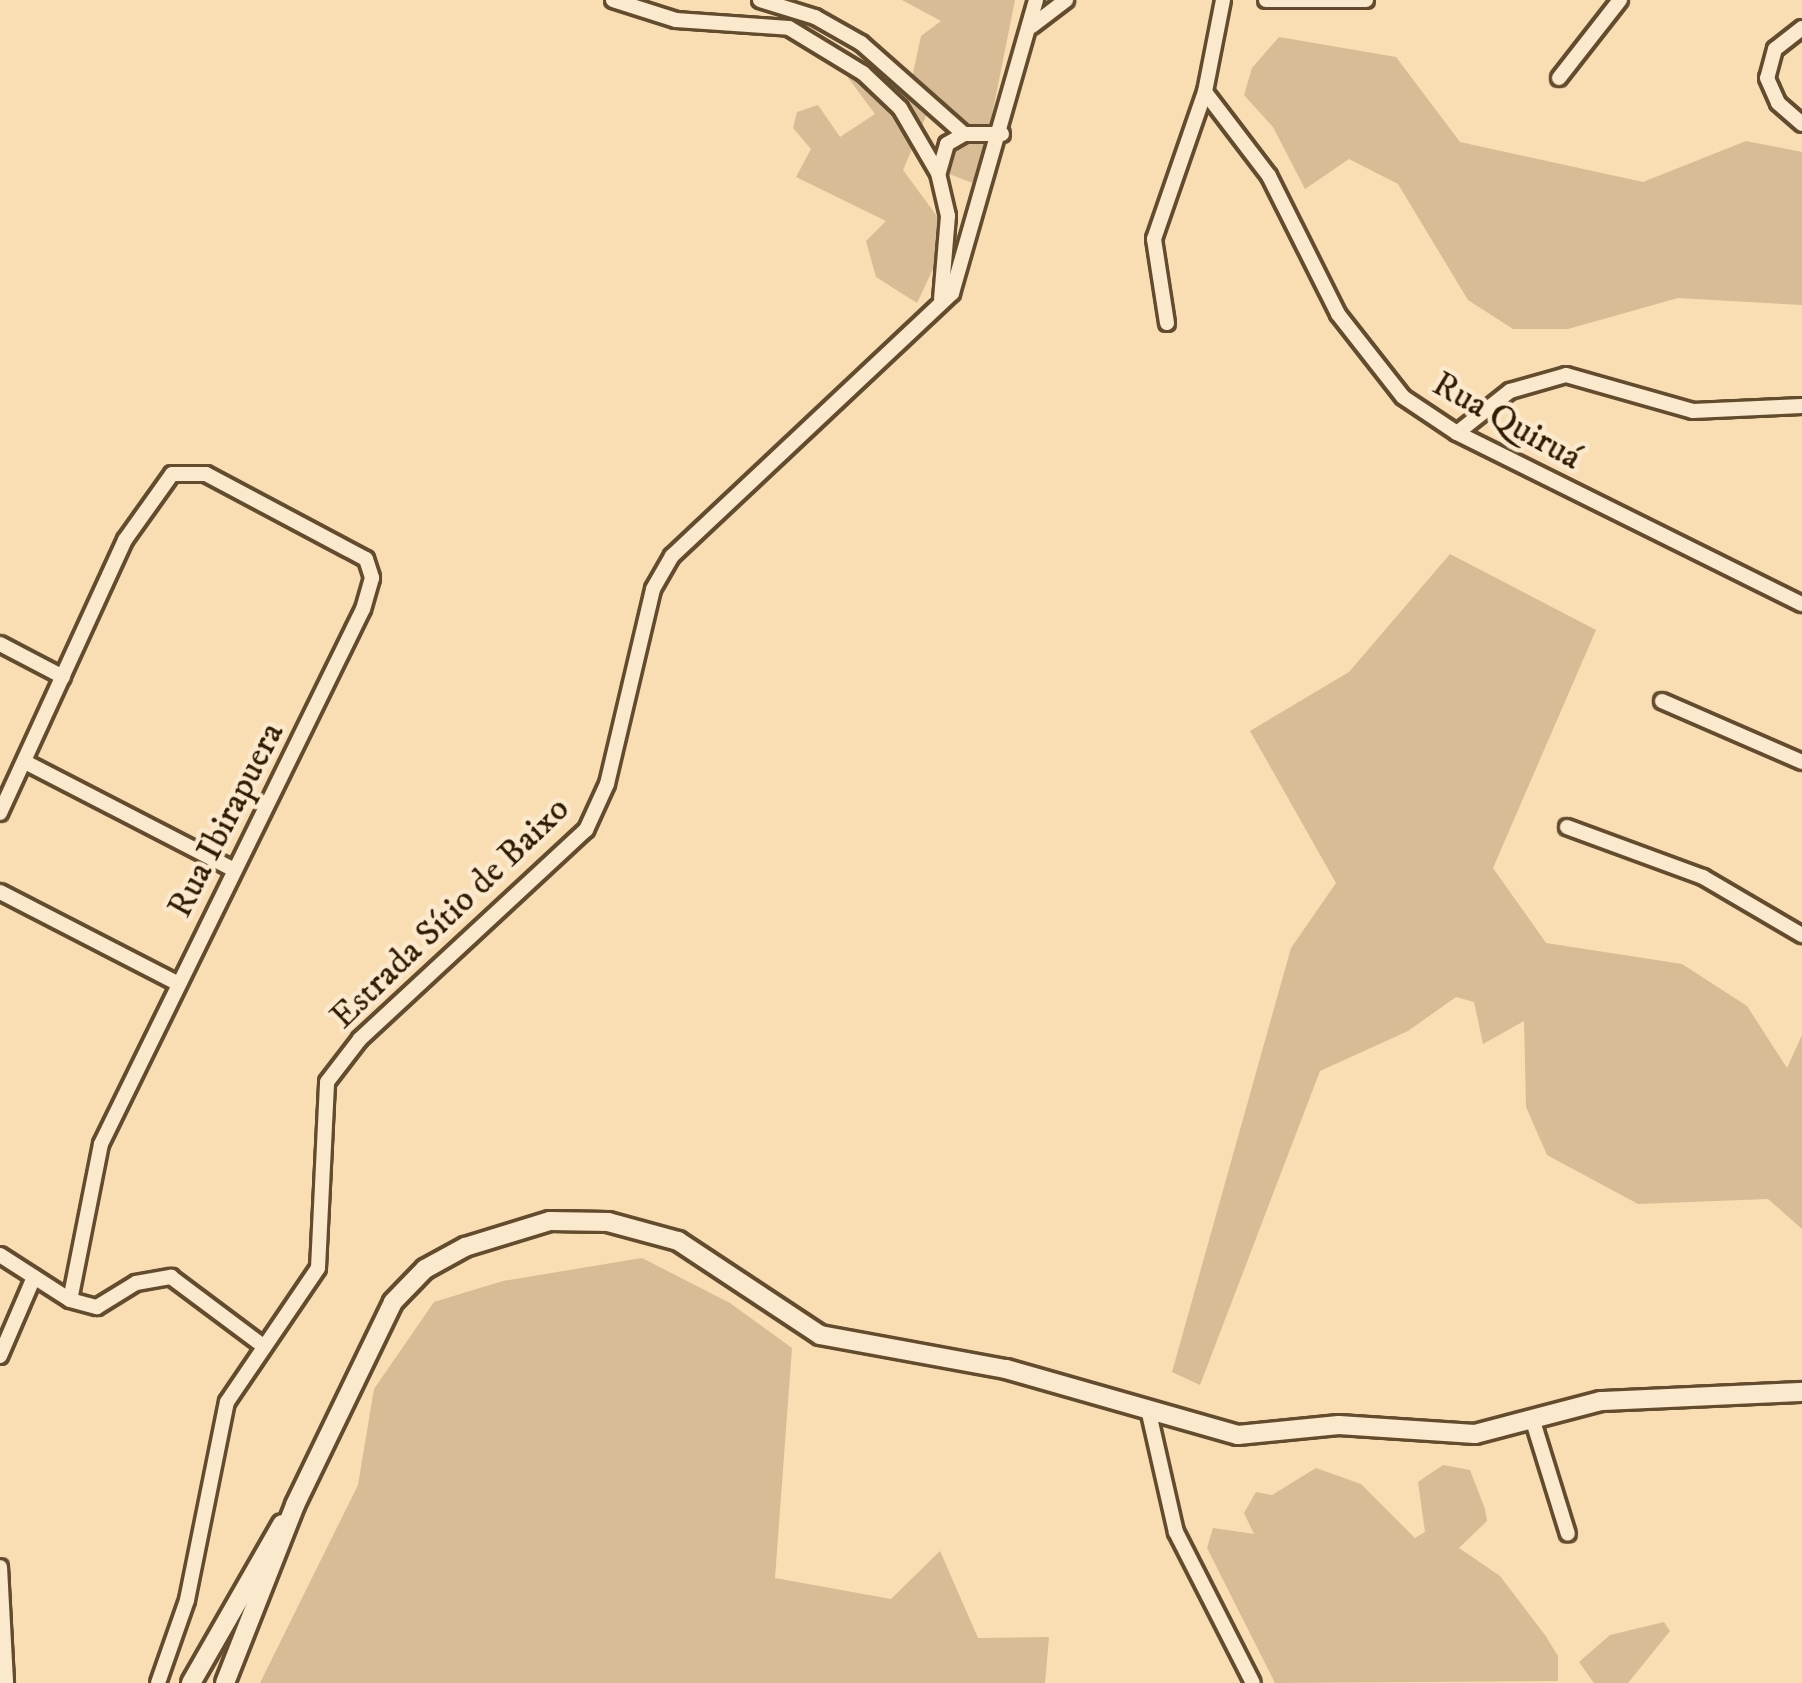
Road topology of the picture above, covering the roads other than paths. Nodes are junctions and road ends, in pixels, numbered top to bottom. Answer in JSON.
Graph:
{"nodes":[{"id":1,"x":613,"y":0,"type":"edge"},
{"id":2,"x":760,"y":0,"type":"edge"},
{"id":3,"x":1036,"y":0,"type":"edge"},
{"id":4,"x":1223,"y":0,"type":"edge"},
{"id":5,"x":1266,"y":0,"type":"edge"},
{"id":6,"x":1366,"y":0,"type":"edge"},
{"id":7,"x":1620,"y":0,"type":"edge"},
{"id":8,"x":1063,"y":1,"type":"edge"},
{"id":9,"x":1032,"y":26,"type":"junction"},
{"id":10,"x":1802,"y":28,"type":"edge"},
{"id":11,"x":1558,"y":78,"type":"dead end"},
{"id":12,"x":1205,"y":92,"type":"junction"},
{"id":13,"x":1802,"y":124,"type":"edge"},
{"id":14,"x":964,"y":134,"type":"junction"},
{"id":15,"x":1002,"y":134,"type":"junction"},
{"id":16,"x":980,"y":138,"type":"junction"},
{"id":17,"x":997,"y":152,"type":"junction"},
{"id":18,"x":938,"y":173,"type":"junction"},
{"id":19,"x":946,"y":200,"type":"junction"},
{"id":20,"x":980,"y":212,"type":"junction"},
{"id":21,"x":935,"y":315,"type":"junction"},
{"id":22,"x":1167,"y":323,"type":"dead end"},
{"id":23,"x":1802,"y":406,"type":"edge"},
{"id":24,"x":1457,"y":433,"type":"junction"},
{"id":25,"x":1802,"y":604,"type":"edge"},
{"id":26,"x":0,"y":644,"type":"edge"},
{"id":27,"x":63,"y":677,"type":"junction"},
{"id":28,"x":1662,"y":701,"type":"dead end"},
{"id":29,"x":1799,"y":759,"type":"edge"},
{"id":30,"x":25,"y":762,"type":"junction"},
{"id":31,"x":0,"y":813,"type":"edge"},
{"id":32,"x":1567,"y":827,"type":"dead end"},
{"id":33,"x":232,"y":869,"type":"junction"},
{"id":34,"x":0,"y":892,"type":"edge"},
{"id":35,"x":1802,"y":935,"type":"edge"},
{"id":36,"x":177,"y":983,"type":"junction"},
{"id":37,"x":0,"y":1255,"type":"edge"},
{"id":38,"x":34,"y":1276,"type":"junction"},
{"id":39,"x":70,"y":1300,"type":"junction"},
{"id":40,"x":262,"y":1345,"type":"junction"},
{"id":41,"x":0,"y":1356,"type":"edge"},
{"id":42,"x":1802,"y":1392,"type":"edge"},
{"id":43,"x":1148,"y":1409,"type":"junction"},
{"id":44,"x":1532,"y":1418,"type":"junction"},
{"id":45,"x":296,"y":1505,"type":"junction"},
{"id":46,"x":1568,"y":1534,"type":"dead end"},
{"id":47,"x":0,"y":1567,"type":"edge"},
{"id":48,"x":6,"y":1683,"type":"edge"},
{"id":49,"x":158,"y":1683,"type":"edge"},
{"id":50,"x":191,"y":1683,"type":"edge"},
{"id":51,"x":225,"y":1683,"type":"edge"},
{"id":52,"x":1252,"y":1683,"type":"edge"}],
"edges":[{"from":1,"to":18,"type":"street"},
{"from":2,"to":14,"type":"street"},
{"from":3,"to":9,"type":"street","name":"Estrada Sítio de Baixo"},
{"from":4,"to":12,"type":"street"},
{"from":5,"to":6,"type":"street"},
{"from":7,"to":11,"type":"street"},
{"from":8,"to":9,"type":"street"},
{"from":9,"to":15,"type":"street","name":"Estrada Sítio de Baixo"},
{"from":10,"to":13,"type":"street"},
{"from":12,"to":22,"type":"street"},
{"from":12,"to":24,"type":"street","name":"Rua Quiruá"},
{"from":14,"to":16,"type":"street"},
{"from":14,"to":18,"type":"street"},
{"from":15,"to":16,"type":"street"},
{"from":15,"to":17,"type":"street","name":"Estrada Sítio de Baixo"},
{"from":16,"to":17,"type":"street"},
{"from":17,"to":20,"type":"street","name":"Estrada Sítio de Baixo"},
{"from":18,"to":19,"type":"street"},
{"from":19,"to":20,"type":"street"},
{"from":19,"to":21,"type":"street"},
{"from":20,"to":21,"type":"street","name":"Estrada Sítio de Baixo"},
{"from":21,"to":40,"type":"street","name":"Estrada Sítio de Baixo"},
{"from":23,"to":24,"type":"street"},
{"from":24,"to":25,"type":"street","name":"Rua Quiruá"},
{"from":26,"to":27,"type":"street"},
{"from":27,"to":30,"type":"street"},
{"from":27,"to":33,"type":"street","name":"Rua Ibirapuera"},
{"from":28,"to":29,"type":"street"},
{"from":30,"to":31,"type":"street"},
{"from":30,"to":33,"type":"street"},
{"from":32,"to":35,"type":"street"},
{"from":33,"to":36,"type":"street","name":"Rua Ibirapuera"},
{"from":34,"to":36,"type":"street"},
{"from":36,"to":39,"type":"street","name":"Rua Ibirapuera"},
{"from":37,"to":38,"type":"street"},
{"from":38,"to":39,"type":"street"},
{"from":38,"to":41,"type":"street"},
{"from":39,"to":40,"type":"street"},
{"from":40,"to":49,"type":"street","name":"Estrada Sítio de Baixo"},
{"from":42,"to":44,"type":"main road"},
{"from":43,"to":44,"type":"main road"},
{"from":43,"to":45,"type":"main road"},
{"from":43,"to":52,"type":"street"},
{"from":44,"to":46,"type":"street"},
{"from":45,"to":50,"type":"main road"},
{"from":45,"to":51,"type":"main road"},
{"from":47,"to":48,"type":"street"}]}
